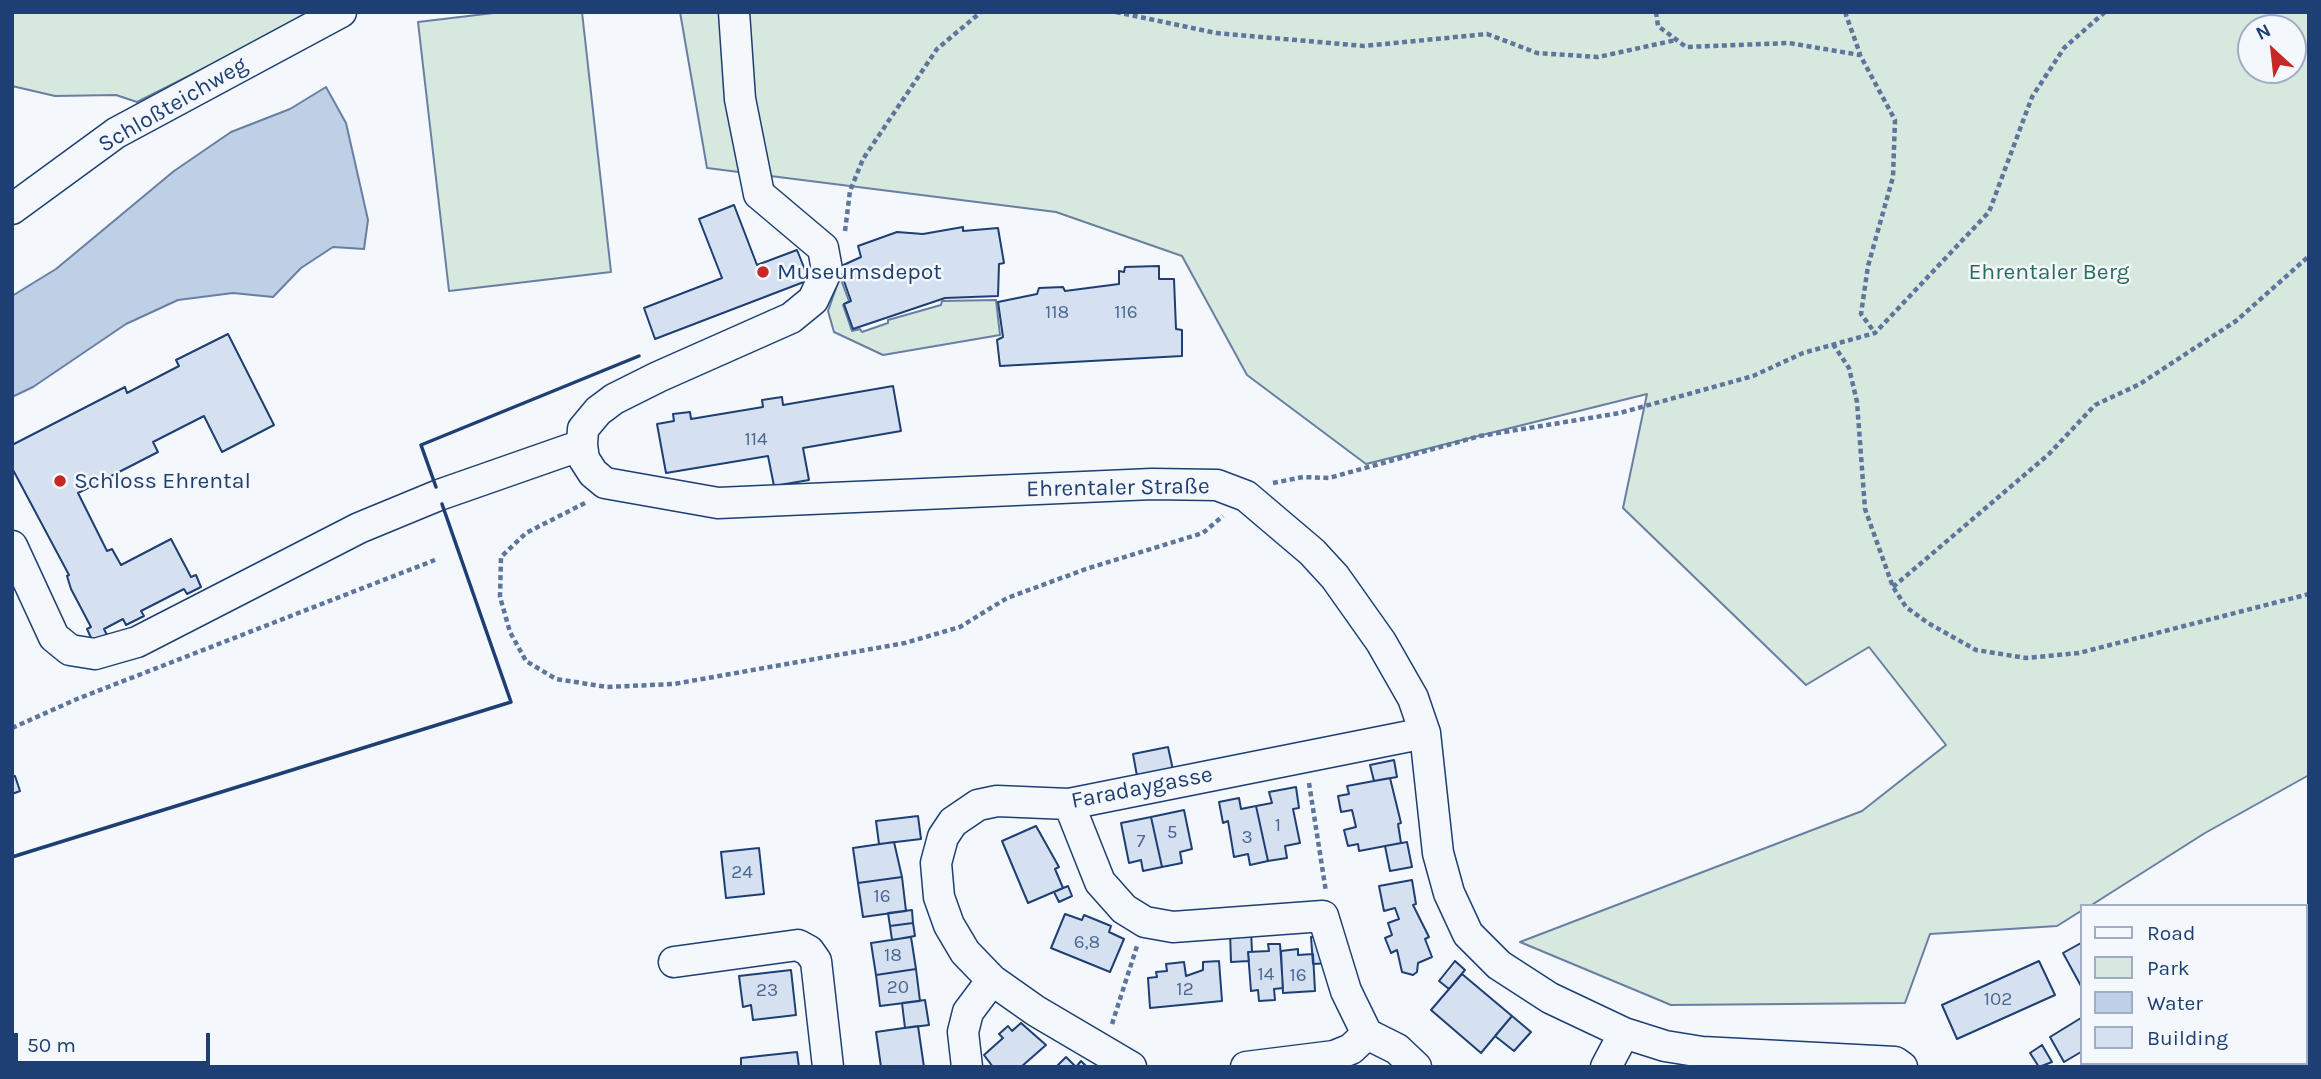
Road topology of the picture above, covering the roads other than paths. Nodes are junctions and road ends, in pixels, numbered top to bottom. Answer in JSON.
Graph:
{"nodes":[{"id":1,"x":341,"y":12,"type":"edge"},
{"id":2,"x":734,"y":12,"type":"edge"},
{"id":3,"x":12,"y":209,"type":"edge"},
{"id":4,"x":582,"y":445,"type":"junction"},
{"id":5,"x":12,"y":546,"type":"edge"},
{"id":6,"x":1425,"y":733,"type":"junction"},
{"id":7,"x":1069,"y":804,"type":"junction"},
{"id":8,"x":674,"y":962,"type":"dead end"},
{"id":9,"x":992,"y":980,"type":"junction"},
{"id":10,"x":1624,"y":1033,"type":"junction"},
{"id":11,"x":1367,"y":1034,"type":"junction"},
{"id":12,"x":1766,"y":1060,"type":"edge"},
{"id":13,"x":828,"y":1067,"type":"edge"},
{"id":14,"x":967,"y":1067,"type":"edge"},
{"id":15,"x":1132,"y":1067,"type":"edge"},
{"id":16,"x":1246,"y":1067,"type":"edge"},
{"id":17,"x":1416,"y":1067,"type":"edge"},
{"id":18,"x":1606,"y":1067,"type":"edge"},
{"id":19,"x":1902,"y":1067,"type":"edge"}],
"edges":[{"from":1,"to":3,"type":"street","name":"Schloßteichweg"},
{"from":2,"to":4,"type":"street"},
{"from":4,"to":5,"type":"street"},
{"from":4,"to":6,"type":"street","name":"Ehrentaler Straße"},
{"from":6,"to":7,"type":"street","name":"Faradaygasse"},
{"from":6,"to":10,"type":"street","name":"Ehrentaler Straße"},
{"from":7,"to":9,"type":"street","name":"Faradaygasse"},
{"from":7,"to":11,"type":"street"},
{"from":8,"to":13,"type":"street"},
{"from":9,"to":14,"type":"street"},
{"from":9,"to":15,"type":"street","name":"Faradaygasse"},
{"from":10,"to":12,"type":"street","name":"Ehrentaler Straße"},
{"from":10,"to":18,"type":"street"},
{"from":11,"to":16,"type":"street"},
{"from":11,"to":17,"type":"street"},
{"from":12,"to":19,"type":"street","name":"Ehrentaler Straße"}]}
